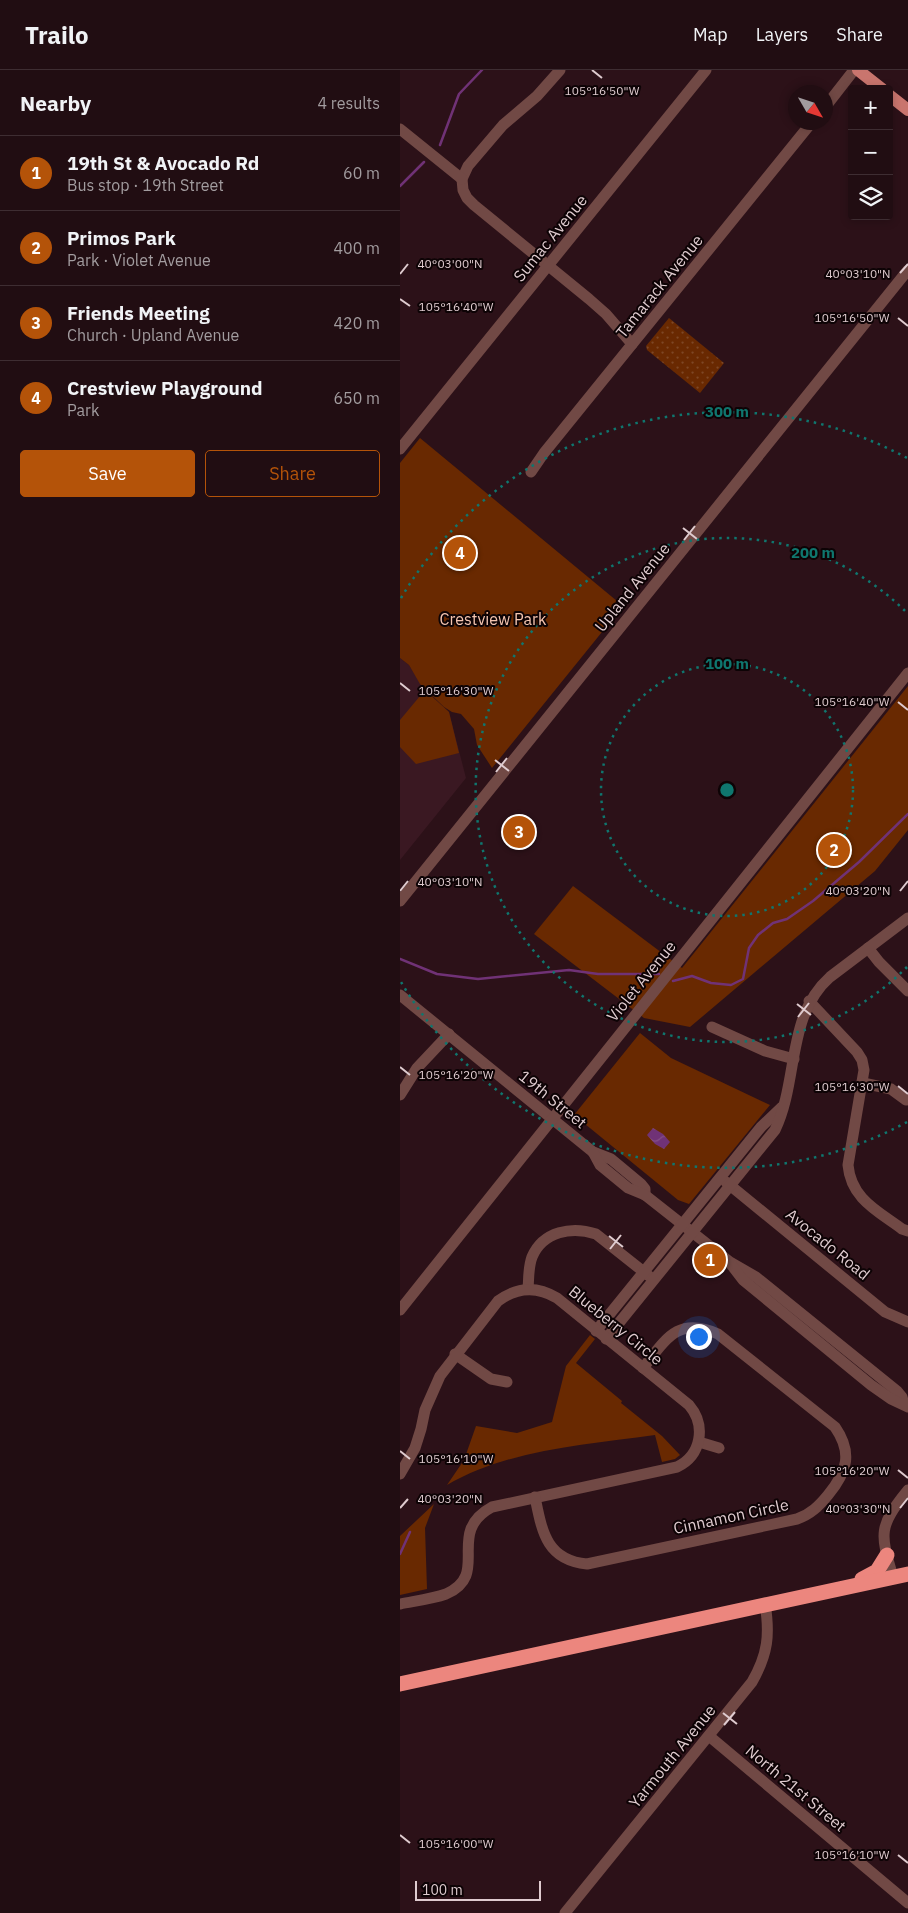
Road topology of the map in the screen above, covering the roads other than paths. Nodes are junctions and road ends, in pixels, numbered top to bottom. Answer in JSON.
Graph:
{"nodes":[{"id":1,"x":560,"y":70,"type":"edge"},
{"id":2,"x":706,"y":70,"type":"edge"},
{"id":3,"x":854,"y":70,"type":"edge"},
{"id":4,"x":858,"y":70,"type":"edge"},
{"id":5,"x":877,"y":85,"type":"edge"},
{"id":6,"x":833,"y":97,"type":"edge"},
{"id":7,"x":893,"y":98,"type":"edge"},
{"id":8,"x":908,"y":110,"type":"edge"},
{"id":9,"x":400,"y":129,"type":"edge"},
{"id":10,"x":806,"y":130,"type":"edge"},
{"id":11,"x":462,"y":179,"type":"junction"},
{"id":12,"x":548,"y":266,"type":"junction"},
{"id":13,"x":907,"y":272,"type":"edge"},
{"id":14,"x":632,"y":344,"type":"junction"},
{"id":15,"x":400,"y":449,"type":"edge"},
{"id":16,"x":531,"y":472,"type":"dead end"},
{"id":17,"x":908,"y":673,"type":"edge"},
{"id":18,"x":400,"y":901,"type":"edge"},
{"id":19,"x":908,"y":918,"type":"edge"},
{"id":20,"x":868,"y":948,"type":"junction"},
{"id":21,"x":908,"y":991,"type":"edge"},
{"id":22,"x":400,"y":995,"type":"edge"},
{"id":23,"x":809,"y":1002,"type":"junction"},
{"id":24,"x":712,"y":1026,"type":"dead end"},
{"id":25,"x":449,"y":1034,"type":"junction"},
{"id":26,"x":794,"y":1059,"type":"junction"},
{"id":27,"x":863,"y":1083,"type":"junction"},
{"id":28,"x":400,"y":1095,"type":"edge"},
{"id":29,"x":906,"y":1100,"type":"dead end"},
{"id":30,"x":784,"y":1105,"type":"junction"},
{"id":31,"x":553,"y":1119,"type":"junction"},
{"id":32,"x":721,"y":1177,"type":"junction"},
{"id":33,"x":731,"y":1186,"type":"junction"},
{"id":34,"x":682,"y":1224,"type":"junction"},
{"id":35,"x":908,"y":1231,"type":"edge"},
{"id":36,"x":693,"y":1233,"type":"junction"},
{"id":37,"x":644,"y":1272,"type":"junction"},
{"id":38,"x":654,"y":1280,"type":"junction"},
{"id":39,"x":528,"y":1289,"type":"junction"},
{"id":40,"x":400,"y":1310,"type":"edge"},
{"id":41,"x":908,"y":1322,"type":"edge"},
{"id":42,"x":596,"y":1330,"type":"junction"},
{"id":43,"x":606,"y":1339,"type":"junction"},
{"id":44,"x":455,"y":1354,"type":"junction"},
{"id":45,"x":643,"y":1368,"type":"junction"},
{"id":46,"x":507,"y":1382,"type":"dead end"},
{"id":47,"x":906,"y":1406,"type":"edge"},
{"id":48,"x":699,"y":1442,"type":"junction"},
{"id":49,"x":719,"y":1448,"type":"dead end"},
{"id":50,"x":400,"y":1474,"type":"edge"},
{"id":51,"x":908,"y":1490,"type":"edge"},
{"id":52,"x":535,"y":1497,"type":"junction"},
{"id":53,"x":887,"y":1555,"type":"junction"},
{"id":54,"x":908,"y":1574,"type":"edge"},
{"id":55,"x":893,"y":1577,"type":"junction"},
{"id":56,"x":847,"y":1586,"type":"junction"},
{"id":57,"x":765,"y":1603,"type":"junction"},
{"id":58,"x":400,"y":1604,"type":"edge"},
{"id":59,"x":400,"y":1684,"type":"edge"},
{"id":60,"x":709,"y":1736,"type":"junction"},
{"id":61,"x":908,"y":1903,"type":"edge"},
{"id":62,"x":565,"y":1913,"type":"edge"}],
"edges":[{"from":1,"to":11,"type":"street"},
{"from":2,"to":12,"type":"street","name":"Sumac Avenue"},
{"from":3,"to":6,"type":"street"},
{"from":4,"to":5,"type":"main road"},
{"from":7,"to":8,"type":"main road"},
{"from":9,"to":11,"type":"street"},
{"from":10,"to":14,"type":"street","name":"Tamarack Avenue"},
{"from":11,"to":12,"type":"street"},
{"from":12,"to":14,"type":"street"},
{"from":12,"to":15,"type":"street","name":"Sumac Avenue"},
{"from":13,"to":18,"type":"street","name":"Upland Avenue"},
{"from":14,"to":16,"type":"street","name":"Tamarack Avenue"},
{"from":17,"to":31,"type":"street","name":"Violet Avenue"},
{"from":19,"to":20,"type":"street"},
{"from":20,"to":21,"type":"street"},
{"from":20,"to":23,"type":"street"},
{"from":22,"to":25,"type":"street","name":"19th Street"},
{"from":23,"to":26,"type":"street"},
{"from":23,"to":27,"type":"street"},
{"from":24,"to":26,"type":"street"},
{"from":25,"to":28,"type":"street"},
{"from":25,"to":31,"type":"street","name":"19th Street"},
{"from":26,"to":30,"type":"street"},
{"from":27,"to":29,"type":"street"},
{"from":27,"to":35,"type":"street"},
{"from":30,"to":32,"type":"street"},
{"from":30,"to":33,"type":"street"},
{"from":31,"to":34,"type":"street","name":"19th Street"},
{"from":31,"to":40,"type":"street","name":"Violet Avenue"},
{"from":32,"to":33,"type":"street","name":"Avocado Road"},
{"from":32,"to":34,"type":"street"},
{"from":33,"to":36,"type":"street"},
{"from":33,"to":41,"type":"street","name":"Avocado Road"},
{"from":34,"to":36,"type":"street","name":"19th Street"},
{"from":34,"to":37,"type":"street"},
{"from":36,"to":38,"type":"street"},
{"from":36,"to":47,"type":"street","name":"19th Street"},
{"from":37,"to":38,"type":"street"},
{"from":37,"to":39,"type":"street"},
{"from":37,"to":42,"type":"street"},
{"from":38,"to":43,"type":"street"},
{"from":39,"to":42,"type":"street","name":"Blueberry Circle"},
{"from":39,"to":44,"type":"street"},
{"from":42,"to":43,"type":"street","name":"Blueberry Circle"},
{"from":43,"to":45,"type":"street","name":"Blueberry Circle"},
{"from":44,"to":46,"type":"street"},
{"from":44,"to":50,"type":"street"},
{"from":45,"to":48,"type":"street","name":"Blueberry Circle"},
{"from":45,"to":52,"type":"street","name":"Cinnamon Circle"},
{"from":48,"to":49,"type":"street"},
{"from":48,"to":52,"type":"street"},
{"from":51,"to":53,"type":"street"},
{"from":52,"to":58,"type":"street"},
{"from":53,"to":55,"type":"street"},
{"from":53,"to":56,"type":"highway"},
{"from":54,"to":55,"type":"highway"},
{"from":55,"to":56,"type":"highway"},
{"from":56,"to":57,"type":"highway"},
{"from":57,"to":59,"type":"highway"},
{"from":57,"to":60,"type":"street","name":"Yarmouth Avenue"},
{"from":60,"to":61,"type":"street","name":"North 21st Street"},
{"from":60,"to":62,"type":"street","name":"Yarmouth Avenue"}]}
